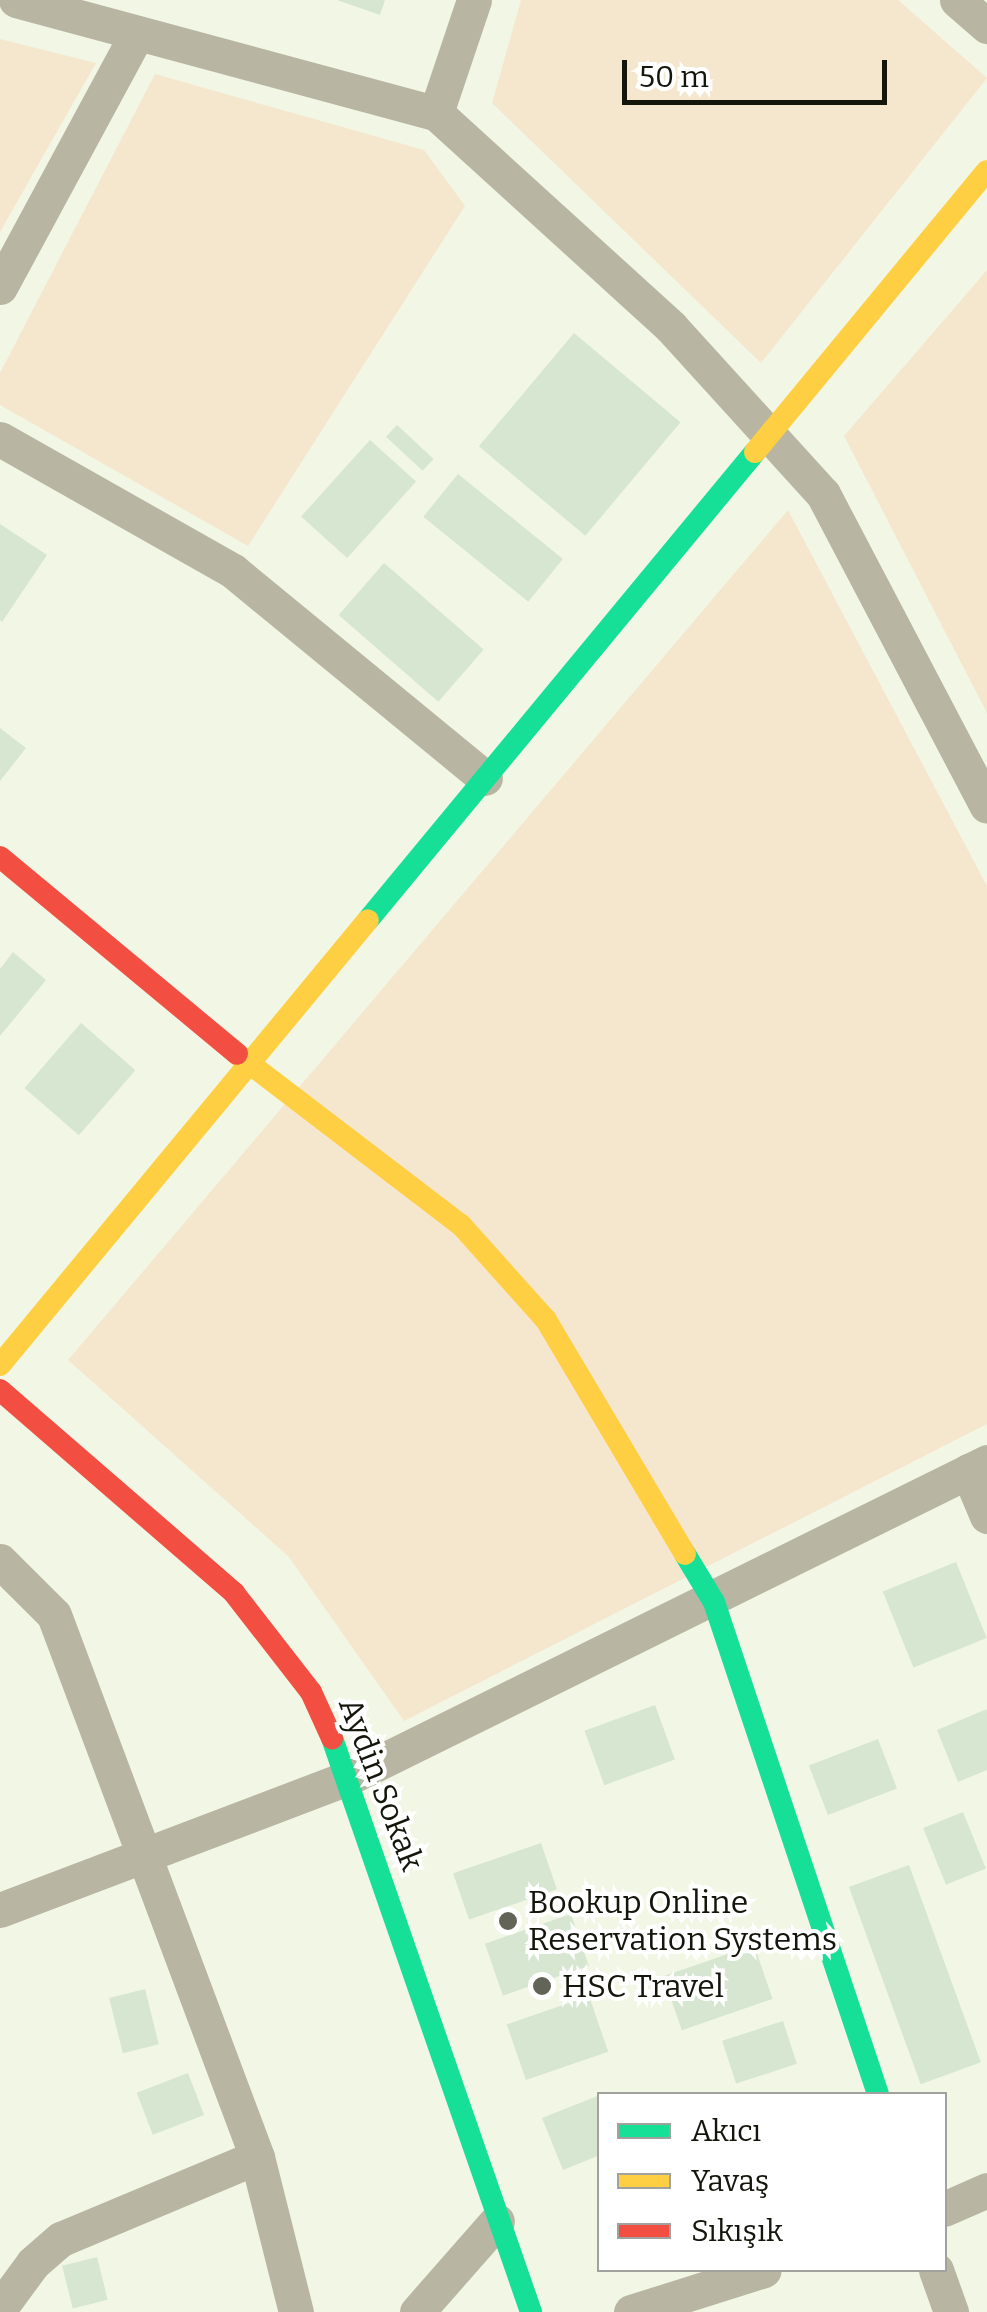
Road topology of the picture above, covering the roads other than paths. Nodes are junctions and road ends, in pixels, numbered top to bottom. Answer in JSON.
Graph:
{"nodes":[{"id":1,"x":16,"y":0,"type":"edge"},
{"id":2,"x":474,"y":0,"type":"edge"},
{"id":3,"x":956,"y":0,"type":"edge"},
{"id":4,"x":987,"y":26,"type":"edge"},
{"id":5,"x":135,"y":36,"type":"junction"},
{"id":6,"x":436,"y":113,"type":"junction"},
{"id":7,"x":987,"y":170,"type":"edge"},
{"id":8,"x":0,"y":286,"type":"edge"},
{"id":9,"x":768,"y":436,"type":"junction"},
{"id":10,"x":0,"y":439,"type":"edge"},
{"id":11,"x":486,"y":778,"type":"junction"},
{"id":12,"x":987,"y":806,"type":"edge"},
{"id":13,"x":0,"y":857,"type":"edge"},
{"id":14,"x":248,"y":1064,"type":"junction"},
{"id":15,"x":0,"y":1366,"type":"edge"},
{"id":16,"x":0,"y":1390,"type":"edge"},
{"id":17,"x":977,"y":1466,"type":"edge"},
{"id":18,"x":987,"y":1516,"type":"edge"},
{"id":19,"x":0,"y":1560,"type":"edge"},
{"id":20,"x":714,"y":1602,"type":"junction"},
{"id":21,"x":350,"y":1777,"type":"junction"},
{"id":22,"x":145,"y":1855,"type":"junction"},
{"id":23,"x":0,"y":1910,"type":"edge"},
{"id":24,"x":877,"y":2092,"type":"edge"},
{"id":25,"x":257,"y":2157,"type":"junction"},
{"id":26,"x":987,"y":2190,"type":"edge"},
{"id":27,"x":947,"y":2208,"type":"edge"},
{"id":28,"x":498,"y":2221,"type":"junction"},
{"id":29,"x":758,"y":2272,"type":"edge"},
{"id":30,"x":937,"y":2272,"type":"edge"},
{"id":31,"x":0,"y":2308,"type":"edge"},
{"id":32,"x":296,"y":2312,"type":"edge"},
{"id":33,"x":417,"y":2312,"type":"edge"},
{"id":34,"x":530,"y":2312,"type":"edge"},
{"id":35,"x":631,"y":2312,"type":"edge"},
{"id":36,"x":951,"y":2312,"type":"edge"}],
"edges":[{"from":1,"to":5,"type":"street"},
{"from":2,"to":6,"type":"street"},
{"from":3,"to":4,"type":"street"},
{"from":5,"to":6,"type":"street"},
{"from":5,"to":8,"type":"street"},
{"from":6,"to":9,"type":"street"},
{"from":7,"to":9,"type":"street"},
{"from":9,"to":11,"type":"street"},
{"from":9,"to":12,"type":"street"},
{"from":10,"to":11,"type":"street"},
{"from":11,"to":14,"type":"street"},
{"from":13,"to":14,"type":"street"},
{"from":14,"to":15,"type":"street"},
{"from":14,"to":20,"type":"street"},
{"from":16,"to":21,"type":"street","name":"Aydin Sokak"},
{"from":17,"to":18,"type":"street"},
{"from":17,"to":20,"type":"street"},
{"from":19,"to":22,"type":"street"},
{"from":20,"to":21,"type":"street"},
{"from":20,"to":24,"type":"street"},
{"from":21,"to":22,"type":"street"},
{"from":21,"to":28,"type":"street","name":"Aydin Sokak"},
{"from":22,"to":23,"type":"street"},
{"from":22,"to":25,"type":"street"},
{"from":25,"to":31,"type":"street"},
{"from":25,"to":32,"type":"street"},
{"from":26,"to":27,"type":"street"},
{"from":28,"to":33,"type":"street"},
{"from":28,"to":34,"type":"street","name":"Aydin Sokak"},
{"from":29,"to":35,"type":"street"},
{"from":30,"to":36,"type":"street"}]}
